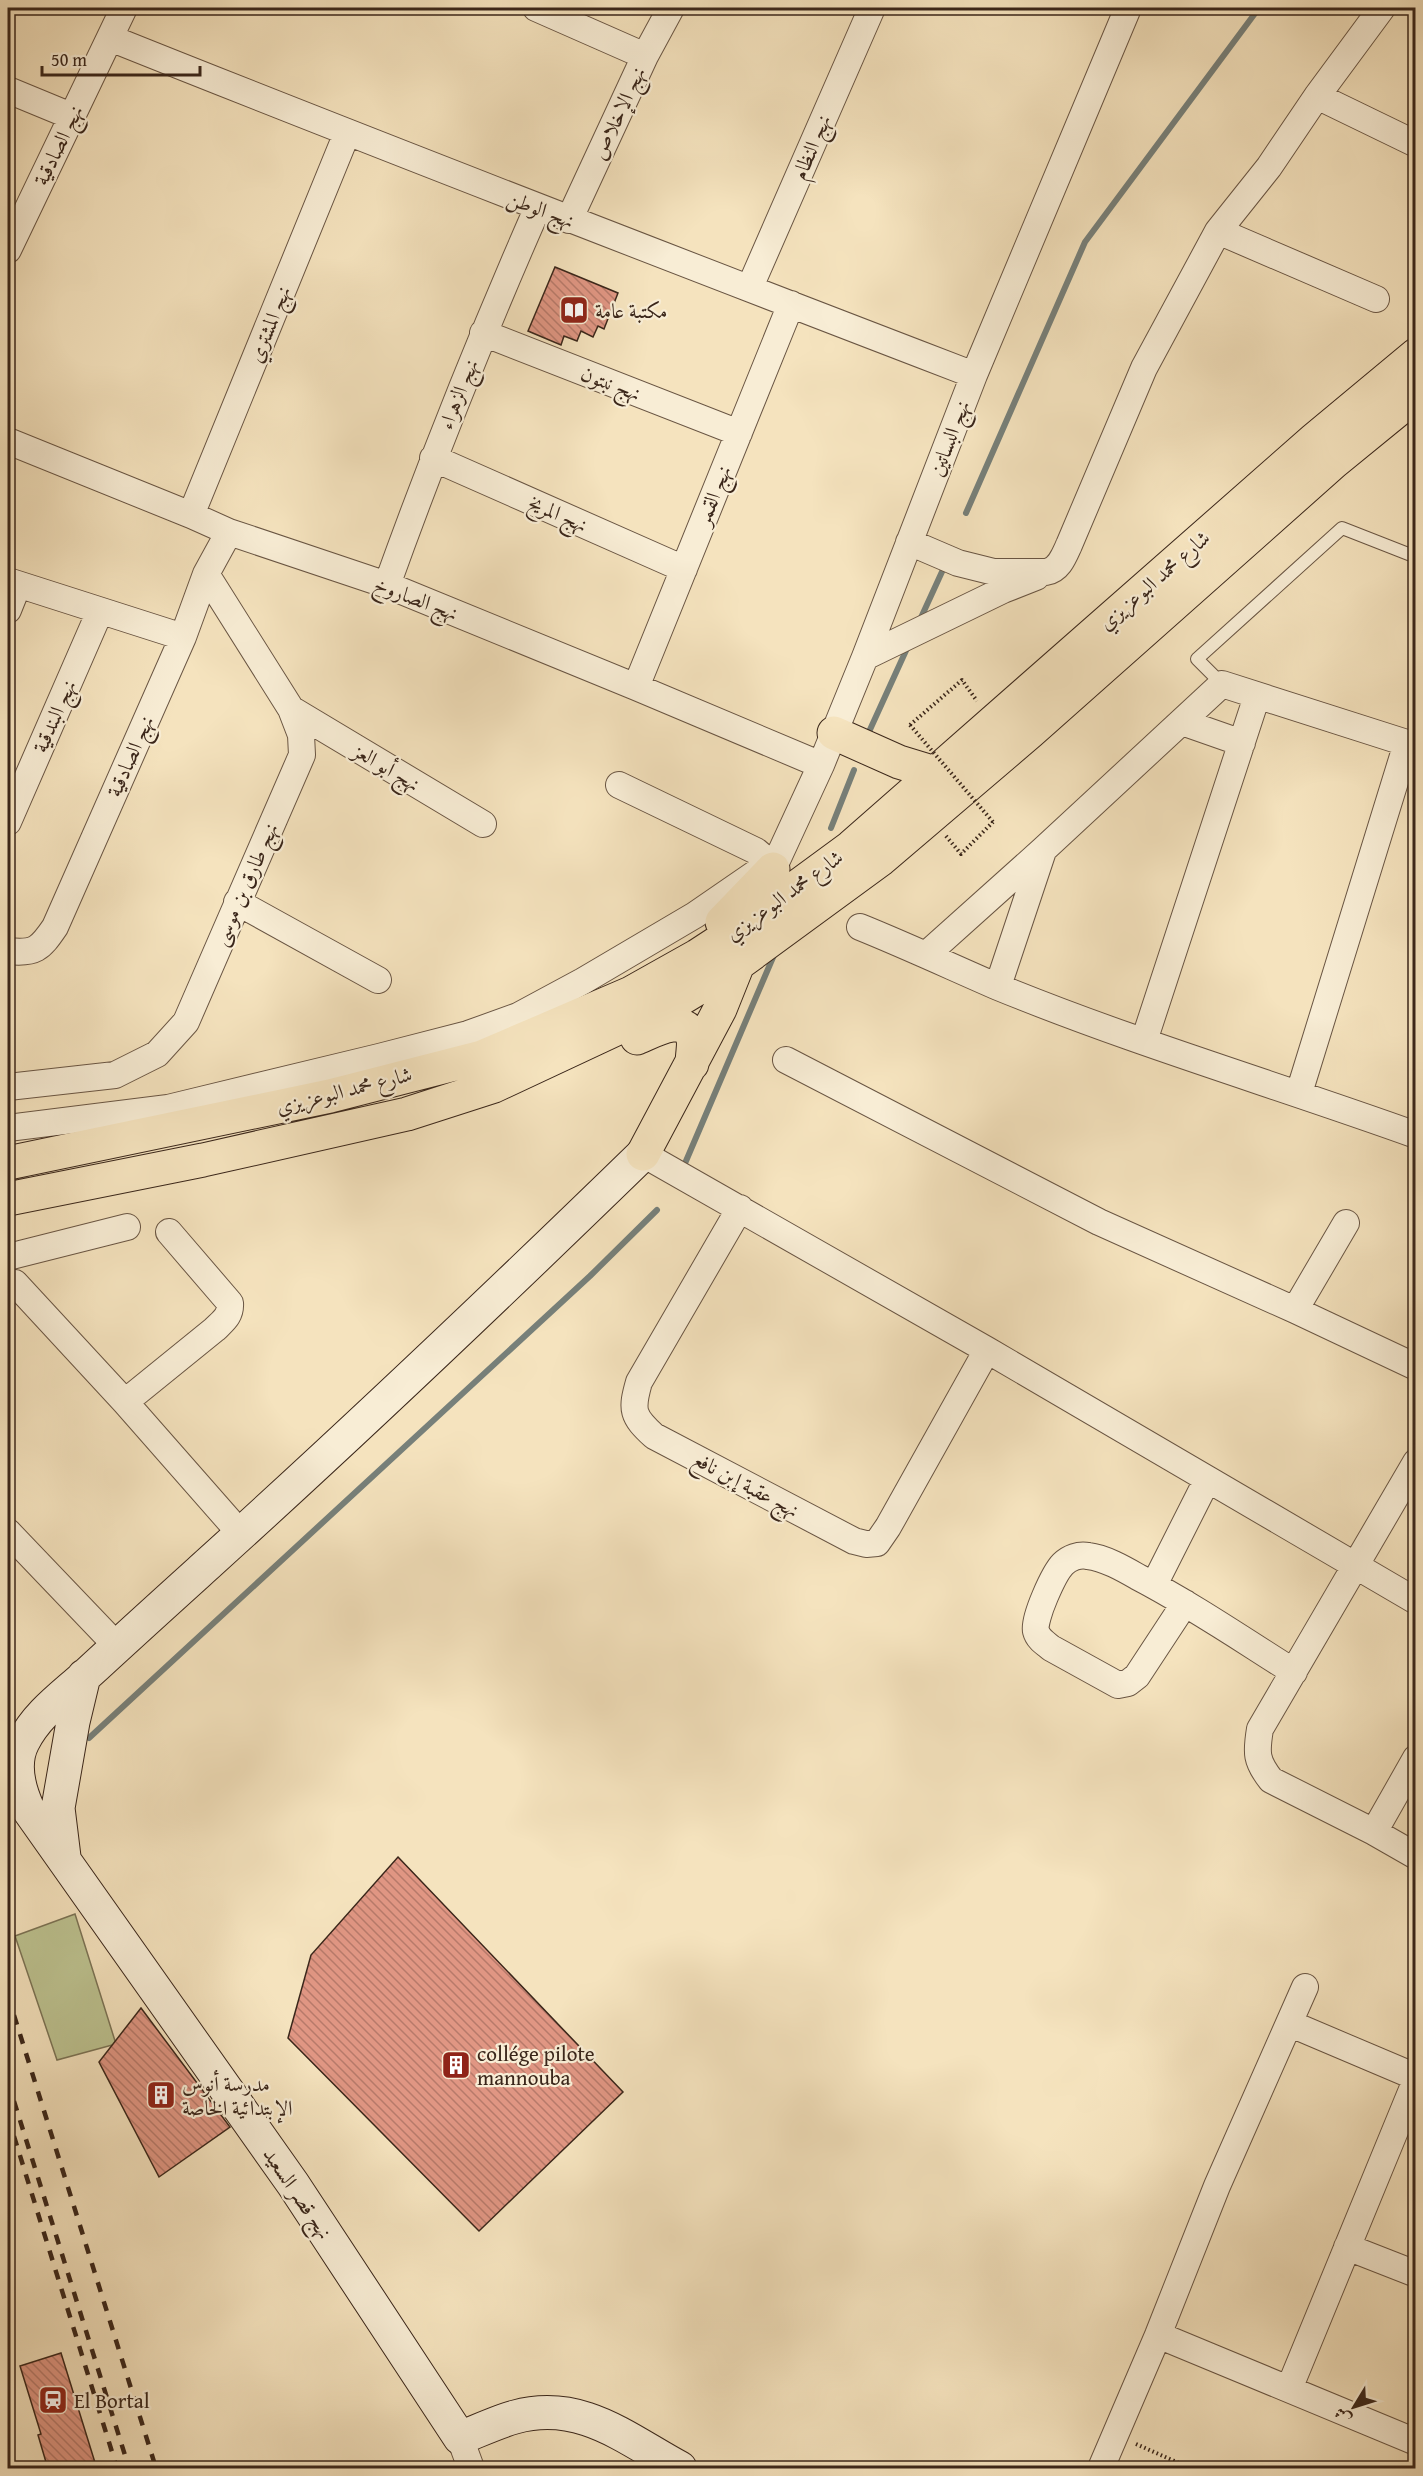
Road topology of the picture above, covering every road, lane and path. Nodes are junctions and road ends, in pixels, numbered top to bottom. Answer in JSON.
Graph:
{"nodes":[{"id":1,"x":124,"y":8,"type":"edge"},
{"id":2,"x":536,"y":8,"type":"edge"},
{"id":3,"x":671,"y":8,"type":"edge"},
{"id":4,"x":872,"y":8,"type":"edge"},
{"id":5,"x":1128,"y":8,"type":"edge"},
{"id":6,"x":1382,"y":8,"type":"edge"},
{"id":7,"x":110,"y":38,"type":"junction"},
{"id":8,"x":645,"y":56,"type":"junction"},
{"id":9,"x":8,"y":90,"type":"edge"},
{"id":10,"x":1317,"y":96,"type":"junction"},
{"id":11,"x":71,"y":116,"type":"junction"},
{"id":12,"x":348,"y":133,"type":"junction"},
{"id":13,"x":1416,"y":144,"type":"edge"},
{"id":14,"x":538,"y":207,"type":"junction"},
{"id":15,"x":569,"y":220,"type":"junction"},
{"id":16,"x":1218,"y":231,"type":"junction"},
{"id":17,"x":8,"y":250,"type":"edge"},
{"id":18,"x":750,"y":287,"type":"junction"},
{"id":19,"x":1376,"y":299,"type":"dead end"},
{"id":20,"x":791,"y":304,"type":"junction"},
{"id":21,"x":483,"y":333,"type":"junction"},
{"id":22,"x":1416,"y":333,"type":"edge"},
{"id":23,"x":1416,"y":355,"type":"edge"},
{"id":24,"x":974,"y":375,"type":"junction"},
{"id":25,"x":1416,"y":395,"type":"edge"},
{"id":26,"x":1416,"y":415,"type":"edge"},
{"id":27,"x":739,"y":433,"type":"junction"},
{"id":28,"x":8,"y":441,"type":"edge"},
{"id":29,"x":1325,"y":451,"type":"junction"},
{"id":30,"x":433,"y":458,"type":"junction"},
{"id":31,"x":191,"y":514,"type":"junction"},
{"id":32,"x":229,"y":532,"type":"junction"},
{"id":33,"x":909,"y":542,"type":"junction"},
{"id":34,"x":1416,"y":557,"type":"edge"},
{"id":35,"x":684,"y":569,"type":"junction"},
{"id":36,"x":1046,"y":572,"type":"junction"},
{"id":37,"x":206,"y":574,"type":"junction"},
{"id":38,"x":13,"y":583,"type":"edge"},
{"id":39,"x":387,"y":585,"type":"junction"},
{"id":40,"x":8,"y":610,"type":"edge"},
{"id":41,"x":100,"y":611,"type":"junction"},
{"id":42,"x":183,"y":637,"type":"junction"},
{"id":43,"x":865,"y":657,"type":"junction"},
{"id":44,"x":1222,"y":684,"type":"junction"},
{"id":45,"x":636,"y":687,"type":"junction"},
{"id":46,"x":1257,"y":696,"type":"junction"},
{"id":47,"x":978,"y":704,"type":"dead end"},
{"id":48,"x":291,"y":709,"type":"junction"},
{"id":49,"x":1182,"y":722,"type":"junction"},
{"id":50,"x":834,"y":732,"type":"junction"},
{"id":51,"x":1242,"y":743,"type":"junction"},
{"id":52,"x":1411,"y":744,"type":"edge"},
{"id":53,"x":924,"y":759,"type":"junction"},
{"id":54,"x":821,"y":765,"type":"junction"},
{"id":55,"x":619,"y":785,"type":"dead end"},
{"id":56,"x":8,"y":822,"type":"edge"},
{"id":57,"x":483,"y":824,"type":"dead end"},
{"id":58,"x":940,"y":830,"type":"dead end"},
{"id":59,"x":1043,"y":850,"type":"junction"},
{"id":60,"x":774,"y":863,"type":"junction"},
{"id":61,"x":237,"y":902,"type":"junction"},
{"id":62,"x":860,"y":927,"type":"dead end"},
{"id":63,"x":8,"y":951,"type":"edge"},
{"id":64,"x":927,"y":954,"type":"junction"},
{"id":65,"x":738,"y":964,"type":"junction"},
{"id":66,"x":378,"y":980,"type":"dead end"},
{"id":67,"x":998,"y":986,"type":"junction"},
{"id":68,"x":631,"y":993,"type":"junction"},
{"id":69,"x":1144,"y":1041,"type":"junction"},
{"id":70,"x":786,"y":1060,"type":"dead end"},
{"id":71,"x":692,"y":1064,"type":"junction"},
{"id":72,"x":494,"y":1086,"type":"junction"},
{"id":73,"x":8,"y":1087,"type":"edge"},
{"id":74,"x":1299,"y":1093,"type":"junction"},
{"id":75,"x":8,"y":1128,"type":"edge"},
{"id":76,"x":1416,"y":1135,"type":"edge"},
{"id":77,"x":643,"y":1154,"type":"junction"},
{"id":78,"x":8,"y":1163,"type":"edge"},
{"id":79,"x":8,"y":1199,"type":"edge"},
{"id":80,"x":740,"y":1208,"type":"junction"},
{"id":81,"x":1346,"y":1223,"type":"dead end"},
{"id":82,"x":127,"y":1227,"type":"dead end"},
{"id":83,"x":169,"y":1232,"type":"dead end"},
{"id":84,"x":8,"y":1257,"type":"edge"},
{"id":85,"x":15,"y":1283,"type":"dead end"},
{"id":86,"x":1295,"y":1310,"type":"junction"},
{"id":87,"x":987,"y":1350,"type":"junction"},
{"id":88,"x":1416,"y":1367,"type":"edge"},
{"id":89,"x":125,"y":1402,"type":"junction"},
{"id":90,"x":1416,"y":1462,"type":"edge"},
{"id":91,"x":1207,"y":1480,"type":"junction"},
{"id":92,"x":8,"y":1532,"type":"edge"},
{"id":93,"x":241,"y":1534,"type":"junction"},
{"id":94,"x":1354,"y":1567,"type":"junction"},
{"id":95,"x":1154,"y":1585,"type":"junction"},
{"id":96,"x":1416,"y":1601,"type":"edge"},
{"id":97,"x":1185,"y":1603,"type":"junction"},
{"id":98,"x":117,"y":1646,"type":"junction"},
{"id":99,"x":1294,"y":1672,"type":"junction"},
{"id":100,"x":84,"y":1676,"type":"junction"},
{"id":101,"x":1416,"y":1758,"type":"edge"},
{"id":102,"x":1374,"y":1832,"type":"junction"},
{"id":103,"x":1416,"y":1856,"type":"edge"},
{"id":104,"x":65,"y":1865,"type":"junction"},
{"id":105,"x":1305,"y":1987,"type":"dead end"},
{"id":106,"x":1291,"y":2024,"type":"junction"},
{"id":107,"x":1416,"y":2079,"type":"edge"},
{"id":108,"x":1347,"y":2247,"type":"junction"},
{"id":109,"x":1416,"y":2274,"type":"edge"},
{"id":110,"x":1158,"y":2335,"type":"junction"},
{"id":111,"x":1290,"y":2389,"type":"junction"},
{"id":112,"x":1116,"y":2436,"type":"junction"},
{"id":113,"x":460,"y":2438,"type":"junction"},
{"id":114,"x":1416,"y":2442,"type":"edge"},
{"id":115,"x":650,"y":2459,"type":"edge"},
{"id":116,"x":471,"y":2469,"type":"edge"},
{"id":117,"x":680,"y":2469,"type":"edge"},
{"id":118,"x":1101,"y":2469,"type":"edge"},
{"id":119,"x":1190,"y":2469,"type":"edge"}],
"edges":[{"from":1,"to":7,"type":"street","name":"نهج الصادقية"},
{"from":2,"to":8,"type":"street"},
{"from":3,"to":8,"type":"street","name":"نهج الإخلاص"},
{"from":4,"to":18,"type":"street","name":"نهج النظام"},
{"from":5,"to":24,"type":"street","name":"نهج البساتين"},
{"from":6,"to":10,"type":"street"},
{"from":7,"to":11,"type":"street","name":"نهج الصادقية"},
{"from":7,"to":12,"type":"street","name":"نهج الوطن"},
{"from":8,"to":15,"type":"street","name":"نهج الإخلاص"},
{"from":9,"to":11,"type":"street"},
{"from":10,"to":13,"type":"street"},
{"from":10,"to":16,"type":"street"},
{"from":11,"to":17,"type":"street","name":"نهج الصادقية"},
{"from":12,"to":14,"type":"street","name":"نهج الوطن"},
{"from":12,"to":31,"type":"street","name":"نهج المشتري"},
{"from":14,"to":15,"type":"street","name":"نهج الوطن"},
{"from":14,"to":21,"type":"street","name":"نهج الزهراء"},
{"from":15,"to":18,"type":"street","name":"نهج الوطن"},
{"from":16,"to":19,"type":"street"},
{"from":16,"to":36,"type":"street"},
{"from":18,"to":20,"type":"street","name":"نهج الوطن"},
{"from":20,"to":24,"type":"street","name":"نهج الوطن"},
{"from":20,"to":27,"type":"street","name":"نهج القمر"},
{"from":21,"to":27,"type":"street","name":"نهج نبتون"},
{"from":21,"to":30,"type":"street","name":"نهج الزهراء"},
{"from":22,"to":29,"type":"highway"},
{"from":23,"to":29,"type":"highway","name":"شارع محمد البوعزيزي"},
{"from":24,"to":33,"type":"street","name":"نهج البساتين"},
{"from":25,"to":29,"type":"highway","name":"شارع محمد البوعزيزي"},
{"from":26,"to":29,"type":"highway"},
{"from":27,"to":35,"type":"street","name":"نهج القمر"},
{"from":28,"to":31,"type":"street","name":"نهج الصاروخ"},
{"from":29,"to":53,"type":"highway","name":"شارع محمد البوعزيزي"},
{"from":29,"to":65,"type":"highway","name":"شارع محمد البوعزيزي"},
{"from":30,"to":35,"type":"street","name":"نهج المريخ"},
{"from":30,"to":39,"type":"street","name":"نهج الزهراء"},
{"from":31,"to":32,"type":"street","name":"نهج الصاروخ"},
{"from":32,"to":37,"type":"street","name":"نهج الصادقية"},
{"from":32,"to":39,"type":"street","name":"نهج الصاروخ"},
{"from":33,"to":36,"type":"street"},
{"from":33,"to":43,"type":"street","name":"نهج البساتين"},
{"from":34,"to":44,"type":"lane"},
{"from":35,"to":45,"type":"street","name":"نهج القمر"},
{"from":36,"to":43,"type":"street"},
{"from":37,"to":42,"type":"street","name":"نهج الصادقية"},
{"from":37,"to":48,"type":"street","name":"نهج طارق بن موسى"},
{"from":38,"to":40,"type":"street"},
{"from":38,"to":41,"type":"street"},
{"from":39,"to":45,"type":"street","name":"نهج الصاروخ"},
{"from":41,"to":42,"type":"street"},
{"from":41,"to":56,"type":"street","name":"نهج البندقية"},
{"from":42,"to":63,"type":"street","name":"نهج الصادقية"},
{"from":43,"to":50,"type":"street","name":"نهج البساتين"},
{"from":44,"to":46,"type":"street"},
{"from":44,"to":49,"type":"street"},
{"from":45,"to":54,"type":"street","name":"نهج الصاروخ"},
{"from":46,"to":51,"type":"street"},
{"from":46,"to":52,"type":"street"},
{"from":47,"to":58,"type":"path","bridge":true},
{"from":48,"to":57,"type":"street","name":"نهج أبو العز"},
{"from":48,"to":61,"type":"street","name":"نهج طارق بن موسى"},
{"from":49,"to":51,"type":"street"},
{"from":49,"to":59,"type":"street"},
{"from":50,"to":53,"type":"highway"},
{"from":50,"to":54,"type":"street","name":"نهج البساتين"},
{"from":51,"to":69,"type":"street"},
{"from":52,"to":74,"type":"street"},
{"from":53,"to":68,"type":"highway","name":"شارع محمد البوعزيزي"},
{"from":54,"to":60,"type":"street","name":"نهج البساتين"},
{"from":55,"to":60,"type":"street"},
{"from":59,"to":64,"type":"street"},
{"from":59,"to":67,"type":"street"},
{"from":60,"to":68,"type":"highway"},
{"from":60,"to":75,"type":"street"},
{"from":61,"to":66,"type":"street"},
{"from":61,"to":73,"type":"street","name":"نهج طارق بن موسى"},
{"from":62,"to":64,"type":"street"},
{"from":64,"to":67,"type":"street"},
{"from":65,"to":71,"type":"highway"},
{"from":65,"to":72,"type":"highway","name":"شارع محمد البوعزيزي"},
{"from":67,"to":69,"type":"street"},
{"from":68,"to":78,"type":"highway","name":"شارع محمد البوعزيزي"},
{"from":69,"to":74,"type":"street"},
{"from":70,"to":86,"type":"street"},
{"from":71,"to":72,"type":"highway"},
{"from":71,"to":77,"type":"highway"},
{"from":72,"to":79,"type":"highway","name":"شارع محمد البوعزيزي"},
{"from":74,"to":76,"type":"street"},
{"from":77,"to":80,"type":"street"},
{"from":77,"to":93,"type":"street","name":"نهج قصر السعيد"},
{"from":80,"to":87,"type":"street"},
{"from":80,"to":87,"type":"street","name":"نهج عقبة إبن نافع"},
{"from":81,"to":86,"type":"street"},
{"from":82,"to":84,"type":"street"},
{"from":83,"to":89,"type":"street"},
{"from":85,"to":89,"type":"street"},
{"from":86,"to":88,"type":"street"},
{"from":87,"to":91,"type":"street"},
{"from":89,"to":93,"type":"street"},
{"from":90,"to":94,"type":"street"},
{"from":91,"to":94,"type":"street"},
{"from":91,"to":95,"type":"street"},
{"from":92,"to":98,"type":"street"},
{"from":93,"to":98,"type":"street","name":"نهج قصر السعيد"},
{"from":94,"to":96,"type":"street"},
{"from":94,"to":99,"type":"street"},
{"from":95,"to":97,"type":"street"},
{"from":95,"to":97,"type":"street"},
{"from":97,"to":99,"type":"street"},
{"from":98,"to":100,"type":"street","name":"نهج قصر السعيد"},
{"from":99,"to":102,"type":"street"},
{"from":100,"to":104,"type":"street"},
{"from":100,"to":104,"type":"street","name":"نهج قصر السعيد"},
{"from":101,"to":102,"type":"street"},
{"from":102,"to":103,"type":"street"},
{"from":104,"to":113,"type":"street","name":"نهج قصر السعيد"},
{"from":105,"to":106,"type":"street"},
{"from":106,"to":107,"type":"street"},
{"from":106,"to":110,"type":"street"},
{"from":107,"to":108,"type":"street"},
{"from":108,"to":109,"type":"street"},
{"from":108,"to":111,"type":"street"},
{"from":110,"to":111,"type":"street"},
{"from":110,"to":112,"type":"street"},
{"from":111,"to":114,"type":"street"},
{"from":112,"to":118,"type":"street"},
{"from":112,"to":119,"type":"path"},
{"from":113,"to":115,"type":"street"},
{"from":113,"to":116,"type":"street"},
{"from":115,"to":117,"type":"street"}]}
